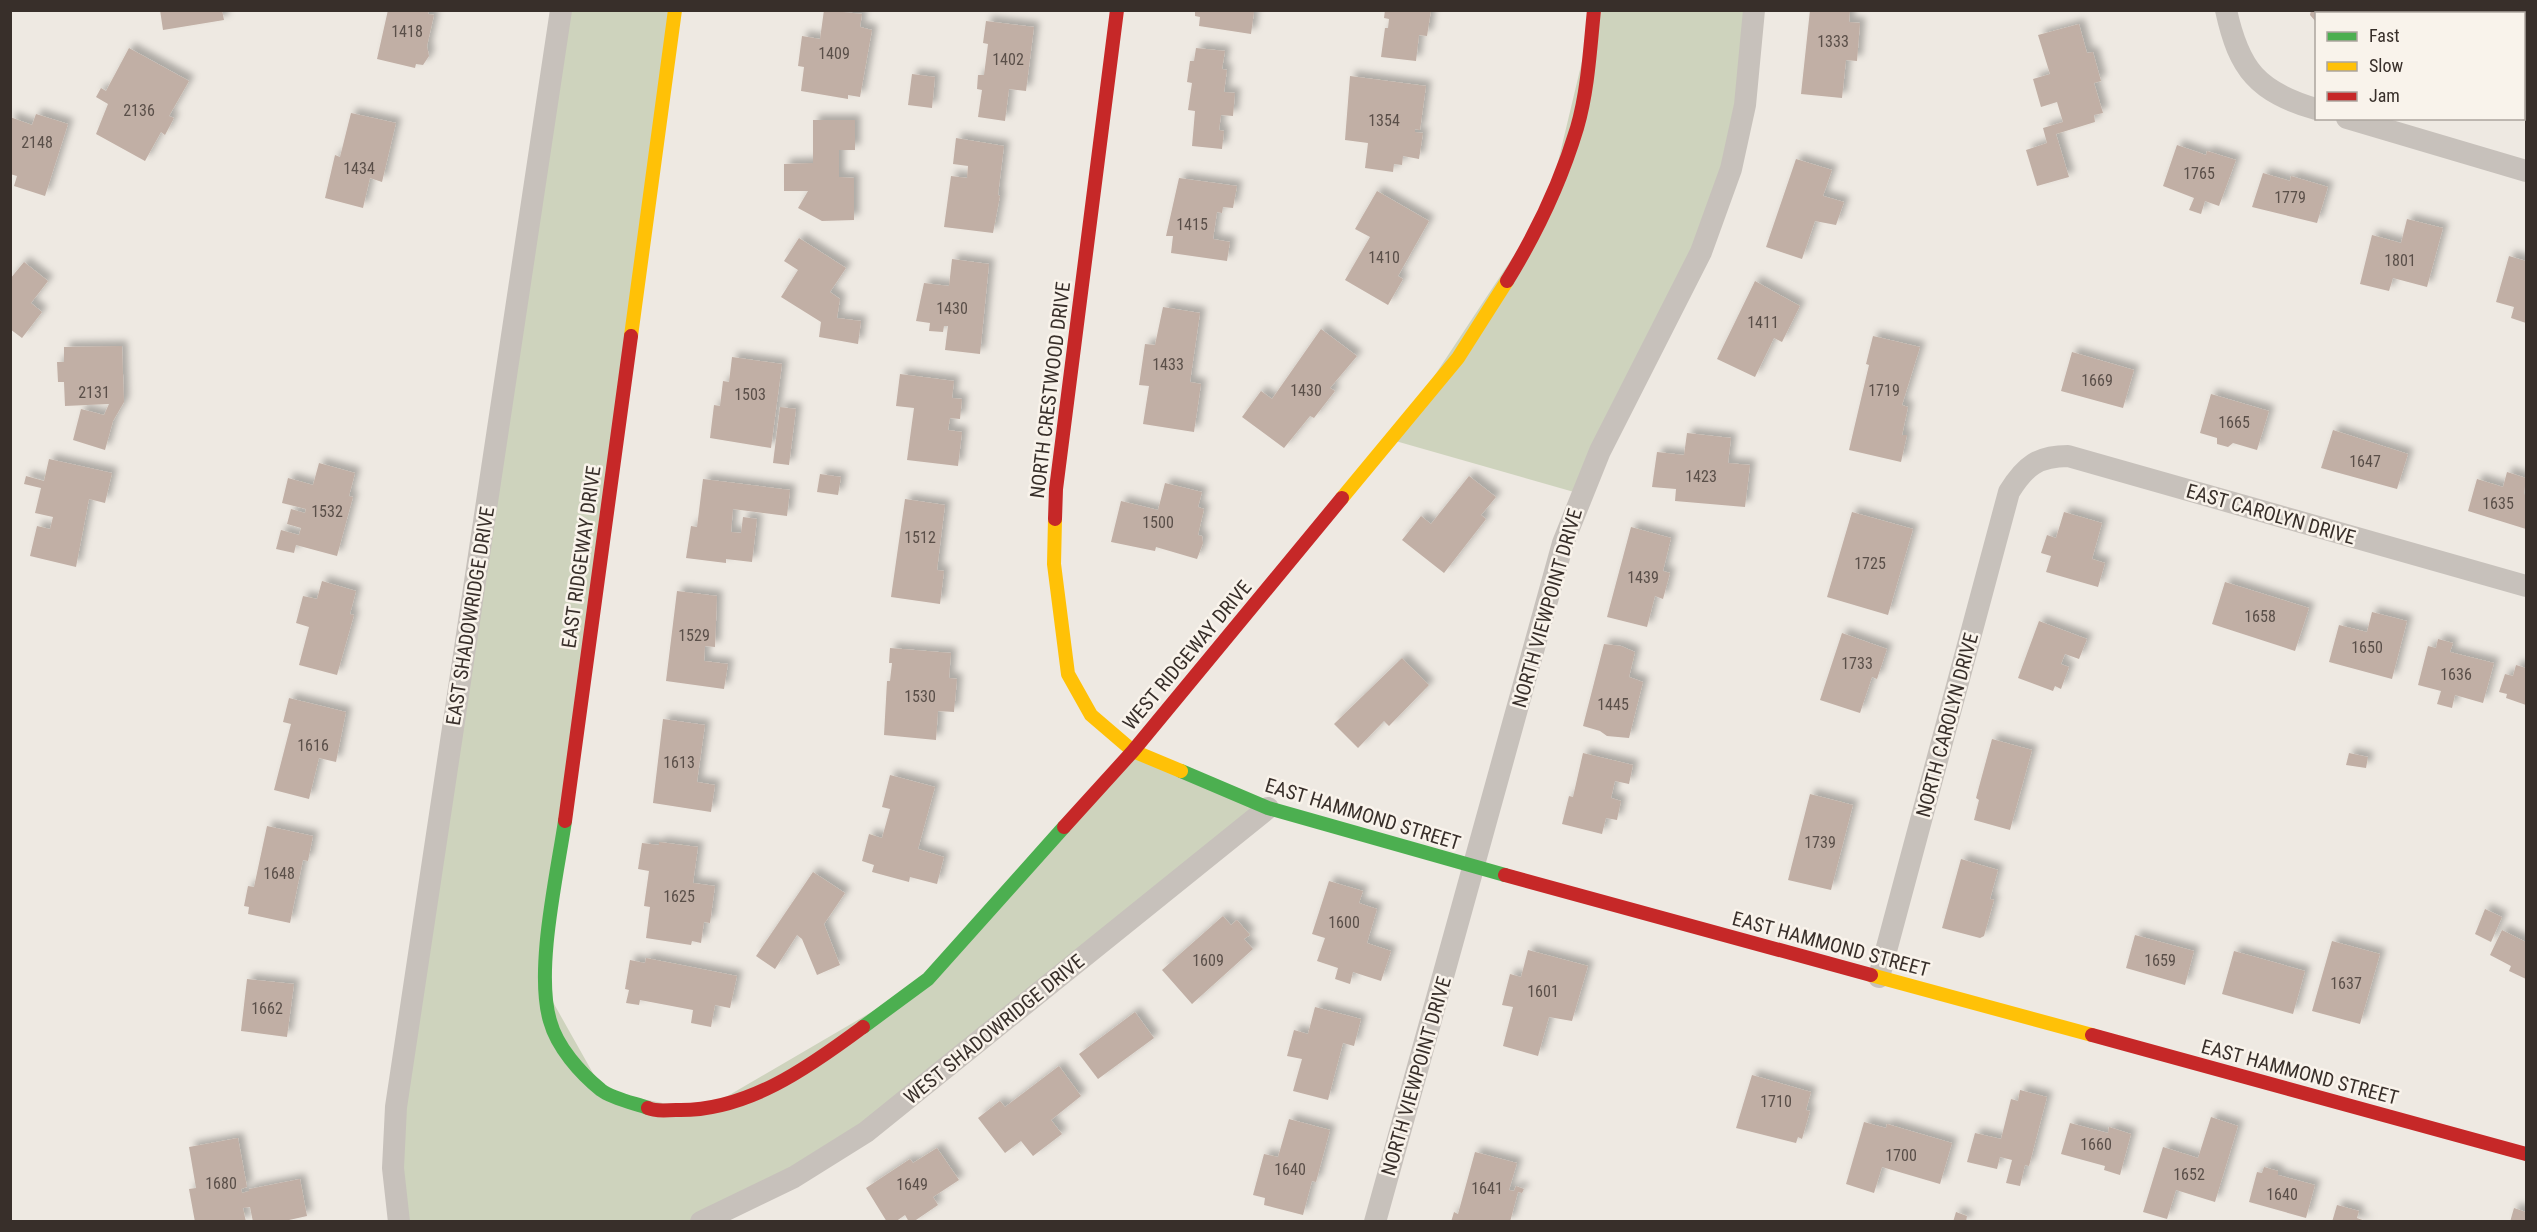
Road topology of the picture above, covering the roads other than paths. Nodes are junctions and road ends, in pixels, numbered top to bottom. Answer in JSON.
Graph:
{"nodes":[{"id":1,"x":561,"y":10,"type":"edge"},
{"id":2,"x":675,"y":10,"type":"edge"},
{"id":3,"x":1117,"y":10,"type":"edge"},
{"id":4,"x":1594,"y":10,"type":"edge"},
{"id":5,"x":1754,"y":10,"type":"edge"},
{"id":6,"x":2226,"y":10,"type":"edge"},
{"id":7,"x":2315,"y":109,"type":"edge"},
{"id":8,"x":2354,"y":120,"type":"edge"},
{"id":9,"x":2526,"y":171,"type":"edge"},
{"id":10,"x":2019,"y":475,"type":"joint"},
{"id":11,"x":2526,"y":586,"type":"edge"},
{"id":12,"x":1133,"y":751,"type":"junction"},
{"id":13,"x":1268,"y":808,"type":"junction"},
{"id":14,"x":1475,"y":867,"type":"junction"},
{"id":15,"x":1879,"y":977,"type":"junction"},
{"id":16,"x":603,"y":1091,"type":"joint"},
{"id":17,"x":2526,"y":1154,"type":"edge"},
{"id":18,"x":399,"y":1221,"type":"edge"},
{"id":19,"x":701,"y":1221,"type":"edge"},
{"id":20,"x":1375,"y":1221,"type":"edge"}],
"edges":[{"from":1,"to":18,"type":"street","name":"EAST SHADOWRIDGE DRIVE"},
{"from":2,"to":16,"type":"street","name":"EAST RIDGEWAY DRIVE"},
{"from":3,"to":12,"type":"street","name":"NORTH CRESTWOOD DRIVE"},
{"from":4,"to":12,"type":"street","name":"WEST RIDGEWAY DRIVE"},
{"from":5,"to":14,"type":"street","name":"NORTH VIEWPOINT DRIVE"},
{"from":6,"to":7,"type":"street"},
{"from":8,"to":9,"type":"street"},
{"from":10,"to":11,"type":"street","name":"EAST CAROLYN DRIVE"},
{"from":10,"to":15,"type":"street","name":"NORTH CAROLYN DRIVE"},
{"from":12,"to":13,"type":"street","name":"EAST HAMMOND STREET"},
{"from":12,"to":16,"type":"street","name":"WEST RIDGEWAY DRIVE"},
{"from":13,"to":14,"type":"street","name":"EAST HAMMOND STREET"},
{"from":13,"to":19,"type":"street","name":"WEST SHADOWRIDGE DRIVE"},
{"from":14,"to":15,"type":"street","name":"EAST HAMMOND STREET"},
{"from":14,"to":20,"type":"street","name":"NORTH VIEWPOINT DRIVE"},
{"from":15,"to":17,"type":"street","name":"EAST HAMMOND STREET"}]}
